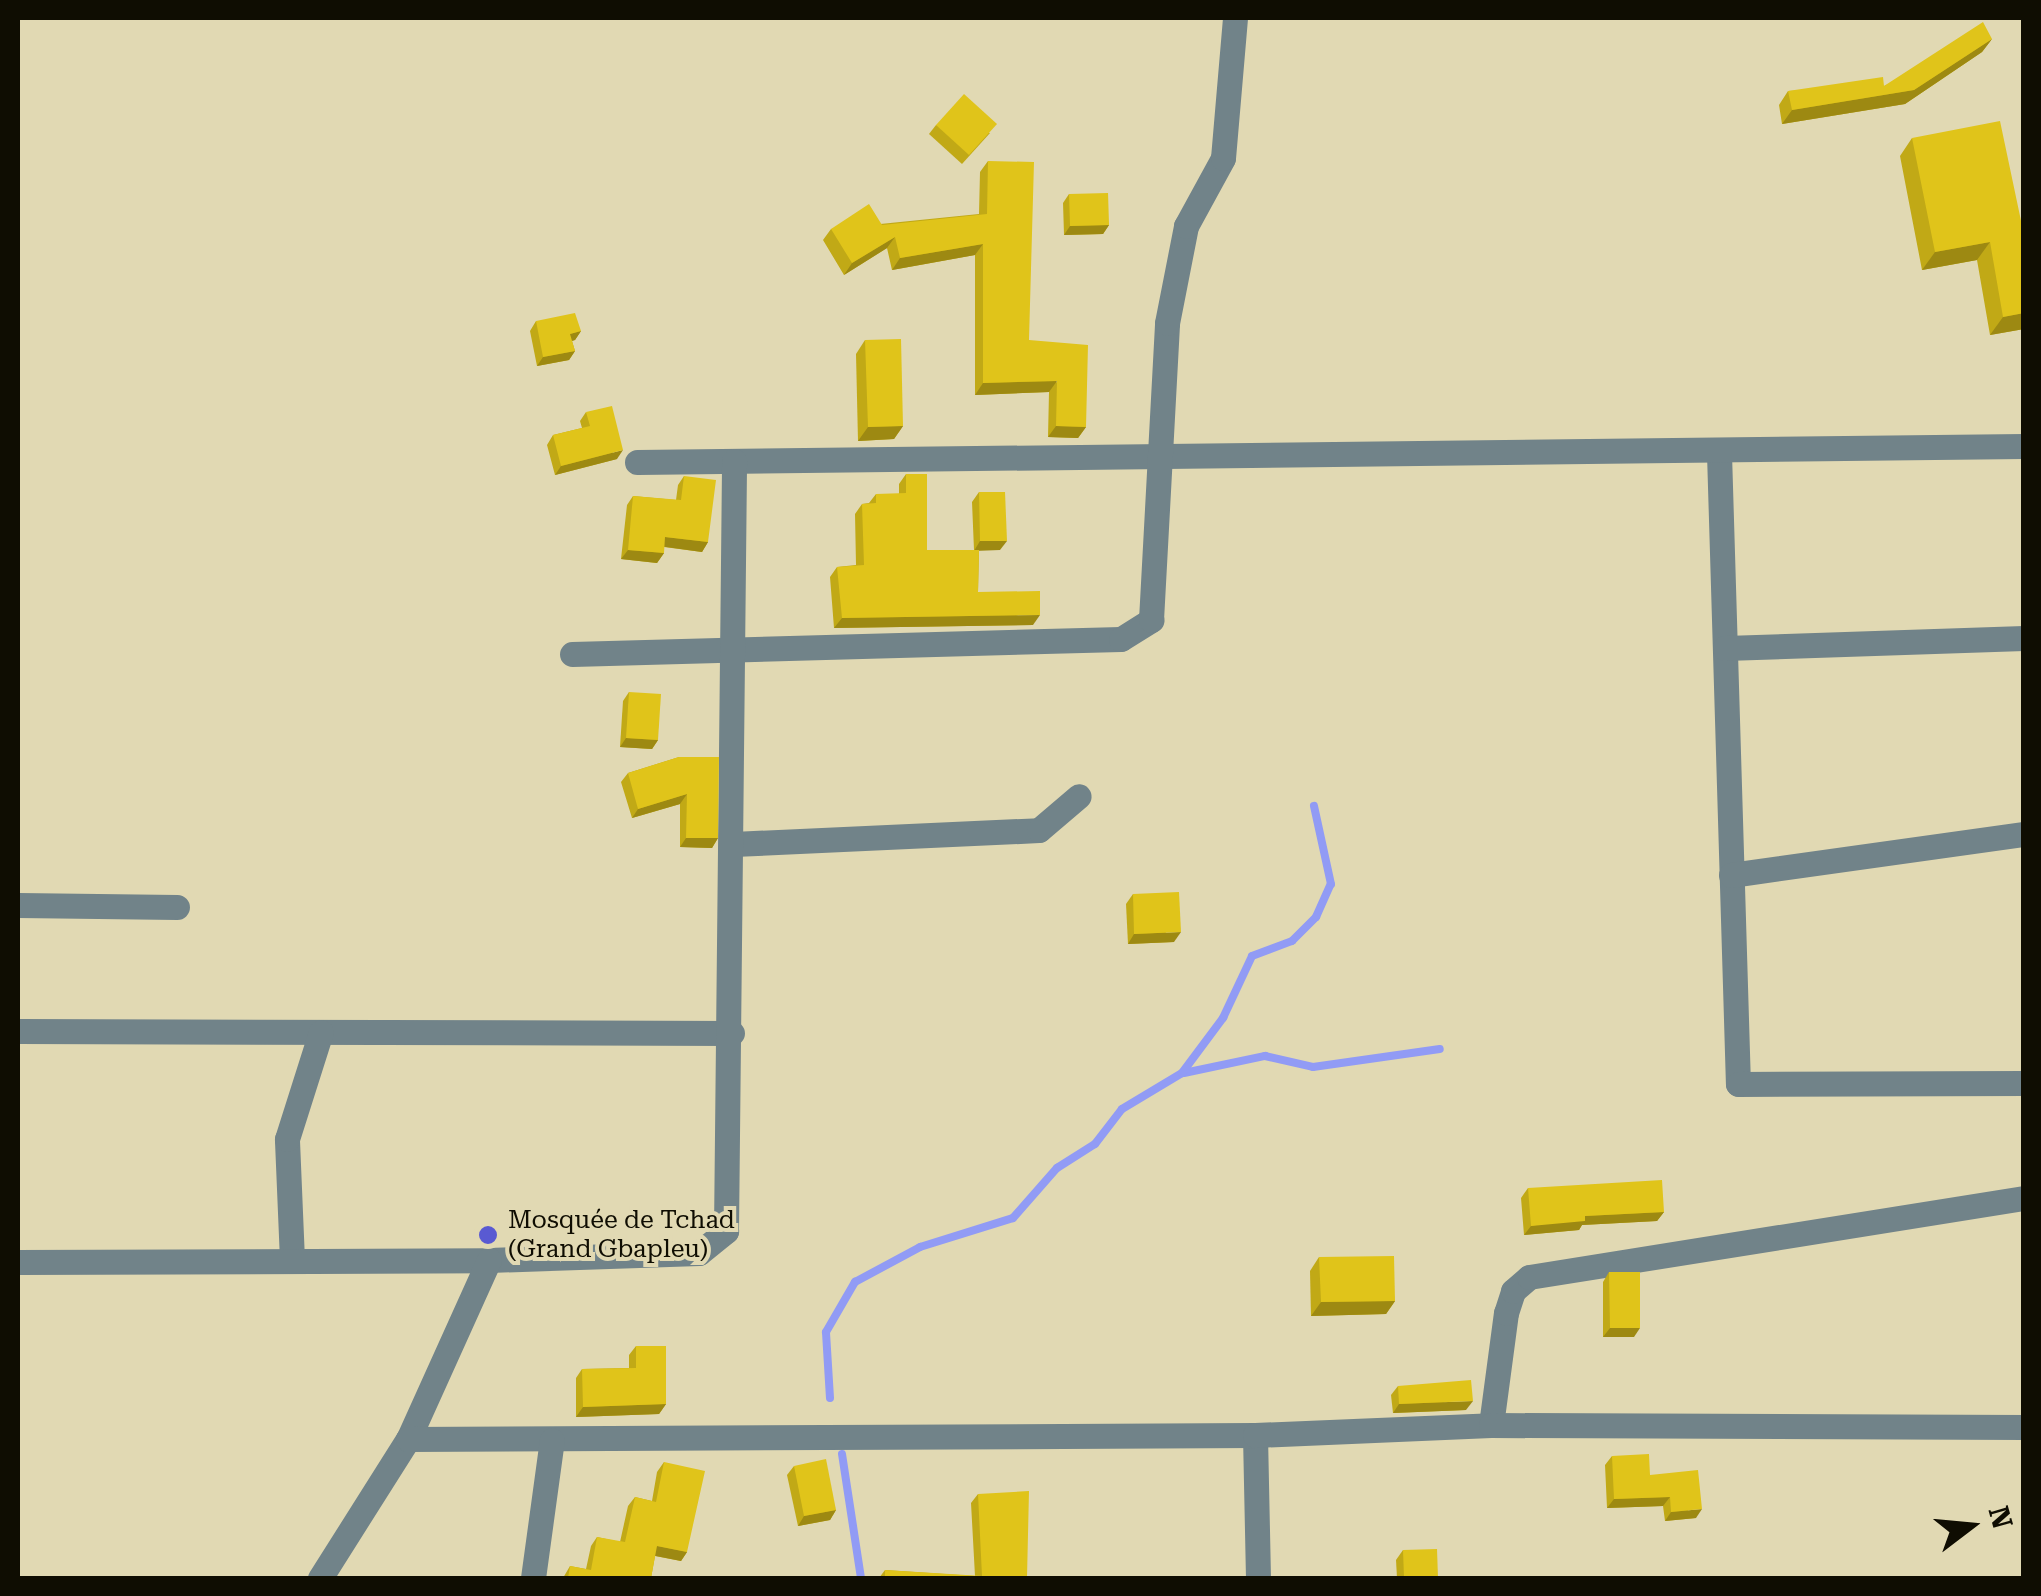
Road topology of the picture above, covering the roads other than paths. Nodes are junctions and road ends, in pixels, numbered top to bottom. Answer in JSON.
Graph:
{"nodes":[{"id":1,"x":1235,"y":18,"type":"edge"},
{"id":2,"x":2024,"y":446,"type":"edge"},
{"id":3,"x":1719,"y":453,"type":"junction"},
{"id":4,"x":1160,"y":454,"type":"junction"},
{"id":5,"x":734,"y":461,"type":"junction"},
{"id":6,"x":638,"y":462,"type":"dead end"},
{"id":7,"x":2024,"y":638,"type":"edge"},
{"id":8,"x":1724,"y":648,"type":"junction"},
{"id":9,"x":733,"y":652,"type":"junction"},
{"id":10,"x":572,"y":654,"type":"dead end"},
{"id":11,"x":1079,"y":796,"type":"dead end"},
{"id":12,"x":2024,"y":834,"type":"edge"},
{"id":13,"x":733,"y":844,"type":"junction"},
{"id":14,"x":1732,"y":875,"type":"junction"},
{"id":15,"x":18,"y":904,"type":"edge"},
{"id":16,"x":177,"y":907,"type":"dead end"},
{"id":17,"x":18,"y":1031,"type":"edge"},
{"id":18,"x":321,"y":1032,"type":"junction"},
{"id":19,"x":732,"y":1033,"type":"junction"},
{"id":20,"x":2024,"y":1083,"type":"edge"},
{"id":21,"x":2024,"y":1198,"type":"edge"},
{"id":22,"x":292,"y":1260,"type":"junction"},
{"id":23,"x":489,"y":1260,"type":"junction"},
{"id":24,"x":18,"y":1262,"type":"edge"},
{"id":25,"x":1491,"y":1425,"type":"junction"},
{"id":26,"x":2024,"y":1427,"type":"edge"},
{"id":27,"x":1255,"y":1435,"type":"junction"},
{"id":28,"x":408,"y":1439,"type":"junction"},
{"id":29,"x":552,"y":1440,"type":"junction"},
{"id":30,"x":320,"y":1578,"type":"edge"},
{"id":31,"x":533,"y":1578,"type":"edge"},
{"id":32,"x":1258,"y":1578,"type":"edge"}],
"edges":[{"from":1,"to":4,"type":"street"},
{"from":2,"to":3,"type":"street"},
{"from":3,"to":4,"type":"street"},
{"from":3,"to":8,"type":"street"},
{"from":4,"to":5,"type":"street"},
{"from":4,"to":9,"type":"street"},
{"from":5,"to":6,"type":"street"},
{"from":5,"to":9,"type":"street"},
{"from":7,"to":8,"type":"street"},
{"from":8,"to":14,"type":"street"},
{"from":9,"to":10,"type":"street"},
{"from":9,"to":13,"type":"street"},
{"from":11,"to":13,"type":"street"},
{"from":12,"to":14,"type":"street"},
{"from":13,"to":19,"type":"street"},
{"from":14,"to":20,"type":"street"},
{"from":15,"to":16,"type":"street"},
{"from":17,"to":18,"type":"street"},
{"from":18,"to":19,"type":"street"},
{"from":18,"to":22,"type":"street"},
{"from":19,"to":23,"type":"street"},
{"from":21,"to":25,"type":"street"},
{"from":22,"to":23,"type":"street"},
{"from":22,"to":24,"type":"street"},
{"from":23,"to":28,"type":"street"},
{"from":25,"to":26,"type":"street"},
{"from":25,"to":27,"type":"street"},
{"from":27,"to":29,"type":"street"},
{"from":27,"to":32,"type":"street"},
{"from":28,"to":29,"type":"street"},
{"from":28,"to":30,"type":"street"},
{"from":29,"to":31,"type":"street"}]}
